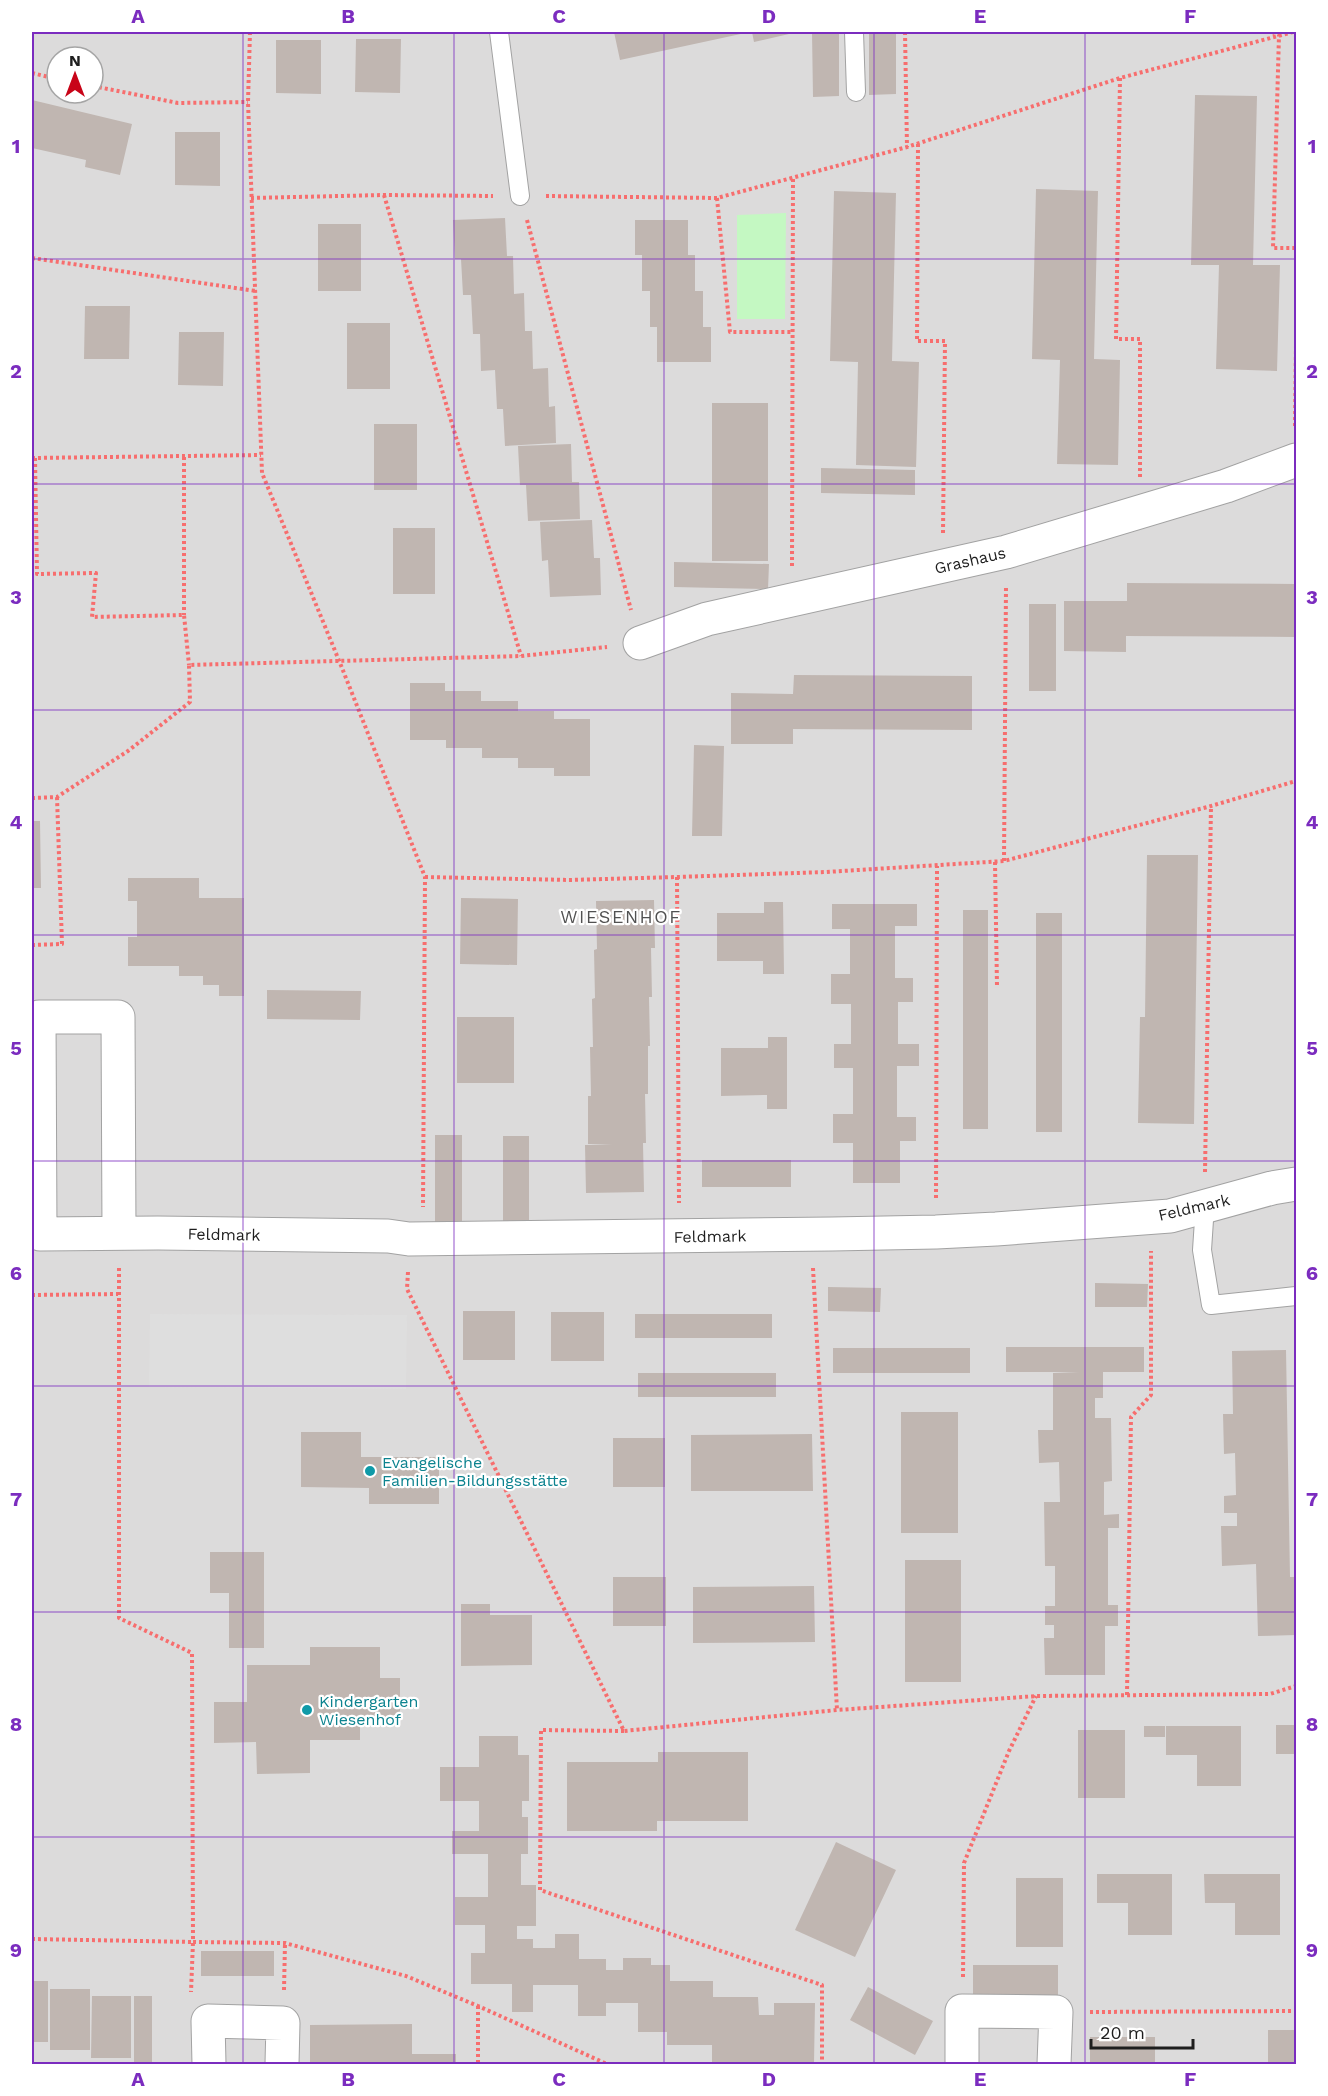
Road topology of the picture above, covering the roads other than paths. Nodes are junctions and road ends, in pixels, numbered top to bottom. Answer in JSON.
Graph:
{"nodes":[{"id":1,"x":499,"y":32,"type":"edge"},
{"id":2,"x":854,"y":32,"type":"edge"},
{"id":3,"x":855,"y":92,"type":"dead end"},
{"id":4,"x":520,"y":196,"type":"road end"},
{"id":5,"x":1295,"y":460,"type":"edge"},
{"id":6,"x":640,"y":644,"type":"road end"},
{"id":7,"x":35,"y":1100,"type":"edge"},
{"id":8,"x":1296,"y":1184,"type":"edge"},
{"id":9,"x":1205,"y":1205,"type":"junction"},
{"id":10,"x":119,"y":1233,"type":"junction"},
{"id":11,"x":1296,"y":1296,"type":"edge"},
{"id":12,"x":208,"y":2064,"type":"edge"},
{"id":13,"x":282,"y":2064,"type":"edge"},
{"id":14,"x":962,"y":2064,"type":"edge"},
{"id":15,"x":1054,"y":2064,"type":"edge"}],
"edges":[{"from":1,"to":4,"type":"lane"},
{"from":2,"to":3,"type":"lane"},
{"from":5,"to":6,"type":"street","name":"Grashaus"},
{"from":7,"to":10,"type":"street","name":"Feldmark"},
{"from":7,"to":10,"type":"street","name":"Feldmark"},
{"from":8,"to":9,"type":"street","name":"Feldmark"},
{"from":9,"to":10,"type":"street","name":"Feldmark"},
{"from":9,"to":11,"type":"lane"},
{"from":12,"to":13,"type":"street"},
{"from":14,"to":15,"type":"street"}]}
